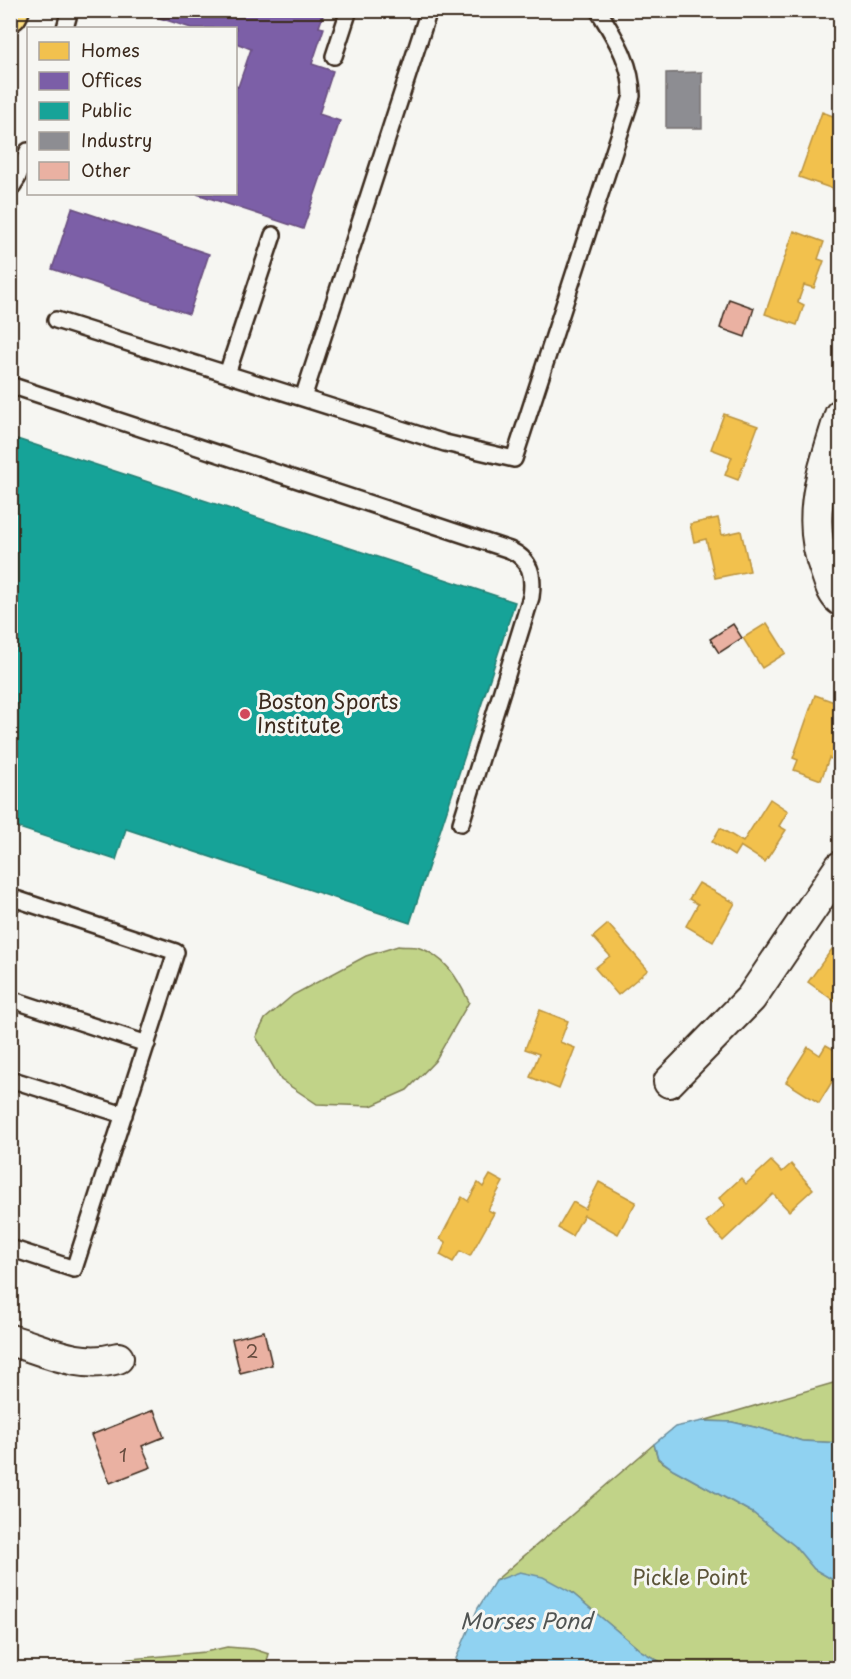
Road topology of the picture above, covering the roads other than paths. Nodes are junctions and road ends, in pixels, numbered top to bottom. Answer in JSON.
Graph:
{"nodes":[{"id":1,"x":70,"y":10,"type":"edge"},
{"id":2,"x":349,"y":10,"type":"edge"},
{"id":3,"x":429,"y":10,"type":"edge"},
{"id":4,"x":598,"y":10,"type":"edge"},
{"id":5,"x":64,"y":27,"type":"edge"},
{"id":6,"x":334,"y":56,"type":"dead end"},
{"id":7,"x":27,"y":154,"type":"edge"},
{"id":8,"x":10,"y":190,"type":"edge"},
{"id":9,"x":273,"y":235,"type":"dead end"},
{"id":10,"x":56,"y":320,"type":"dead end"},
{"id":11,"x":227,"y":374,"type":"junction"},
{"id":12,"x":10,"y":385,"type":"edge"},
{"id":13,"x":303,"y":398,"type":"junction"},
{"id":14,"x":840,"y":415,"type":"edge"},
{"id":15,"x":840,"y":600,"type":"edge"},
{"id":16,"x":461,"y":823,"type":"dead end"},
{"id":17,"x":840,"y":867,"type":"edge"},
{"id":18,"x":10,"y":897,"type":"edge"},
{"id":19,"x":10,"y":999,"type":"edge"},
{"id":20,"x":147,"y":1044,"type":"junction"},
{"id":21,"x":10,"y":1079,"type":"edge"},
{"id":22,"x":669,"y":1082,"type":"dead end"},
{"id":23,"x":124,"y":1115,"type":"junction"},
{"id":24,"x":10,"y":1248,"type":"edge"},
{"id":25,"x":10,"y":1340,"type":"edge"},
{"id":26,"x":118,"y":1358,"type":"dead end"}],
"edges":[{"from":1,"to":5,"type":"lane"},
{"from":2,"to":6,"type":"lane"},
{"from":3,"to":13,"type":"lane"},
{"from":4,"to":13,"type":"lane"},
{"from":7,"to":8,"type":"lane"},
{"from":9,"to":11,"type":"lane"},
{"from":10,"to":11,"type":"lane"},
{"from":11,"to":13,"type":"lane"},
{"from":12,"to":16,"type":"lane"},
{"from":14,"to":15,"type":"street"},
{"from":17,"to":22,"type":"street"},
{"from":18,"to":20,"type":"lane"},
{"from":19,"to":20,"type":"lane"},
{"from":20,"to":23,"type":"lane"},
{"from":21,"to":23,"type":"lane"},
{"from":23,"to":24,"type":"lane"},
{"from":25,"to":26,"type":"street"}]}
